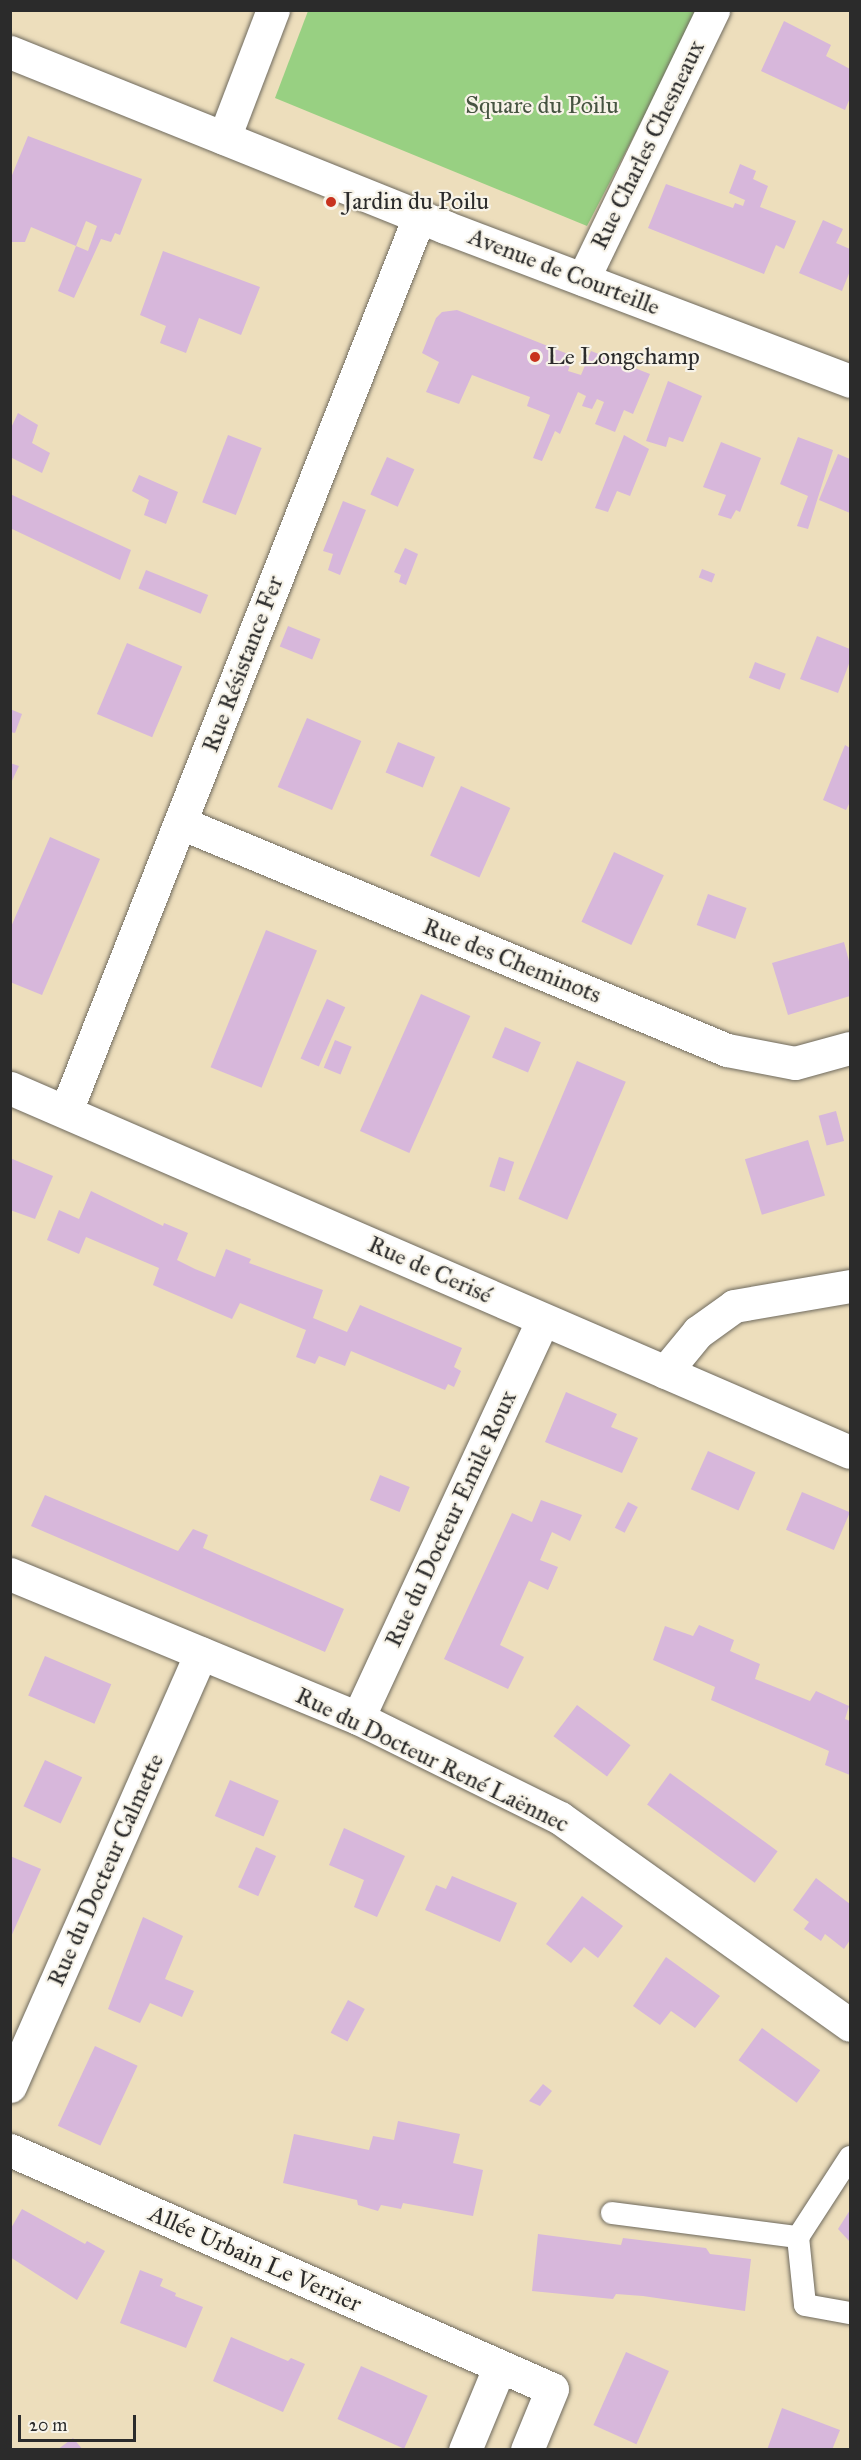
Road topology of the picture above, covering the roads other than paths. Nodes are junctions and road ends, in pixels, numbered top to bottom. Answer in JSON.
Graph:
{"nodes":[{"id":1,"x":273,"y":10,"type":"edge"},
{"id":2,"x":713,"y":10,"type":"edge"},
{"id":3,"x":10,"y":52,"type":"edge"},
{"id":4,"x":224,"y":138,"type":"junction"},
{"id":5,"x":419,"y":216,"type":"junction"},
{"id":6,"x":583,"y":279,"type":"junction"},
{"id":7,"x":850,"y":381,"type":"edge"},
{"id":8,"x":181,"y":823,"type":"junction"},
{"id":9,"x":850,"y":1048,"type":"edge"},
{"id":10,"x":10,"y":1088,"type":"edge"},
{"id":11,"x":66,"y":1111,"type":"junction"},
{"id":12,"x":850,"y":1286,"type":"edge"},
{"id":13,"x":543,"y":1320,"type":"junction"},
{"id":14,"x":665,"y":1372,"type":"junction"},
{"id":15,"x":850,"y":1452,"type":"edge"},
{"id":16,"x":10,"y":1574,"type":"edge"},
{"id":17,"x":201,"y":1653,"type":"junction"},
{"id":18,"x":358,"y":1718,"type":"junction"},
{"id":19,"x":850,"y":2025,"type":"edge"},
{"id":20,"x":10,"y":2086,"type":"edge"},
{"id":21,"x":10,"y":2150,"type":"edge"},
{"id":22,"x":850,"y":2157,"type":"edge"},
{"id":23,"x":612,"y":2213,"type":"dead end"},
{"id":24,"x":798,"y":2237,"type":"junction"},
{"id":25,"x":850,"y":2313,"type":"edge"},
{"id":26,"x":499,"y":2368,"type":"junction"},
{"id":27,"x":465,"y":2450,"type":"edge"},
{"id":28,"x":527,"y":2450,"type":"edge"}],
"edges":[{"from":1,"to":4,"type":"street"},
{"from":2,"to":6,"type":"street","name":"Rue Charles Chesneaux"},
{"from":3,"to":4,"type":"street","name":"Avenue de Courteille"},
{"from":4,"to":5,"type":"street","name":"Avenue de Courteille"},
{"from":5,"to":6,"type":"street","name":"Avenue de Courteille"},
{"from":5,"to":8,"type":"street","name":"Rue Résistance Fer"},
{"from":6,"to":7,"type":"street","name":"Avenue de Courteille"},
{"from":8,"to":9,"type":"street","name":"Rue des Cheminots"},
{"from":8,"to":11,"type":"street","name":"Rue Résistance Fer"},
{"from":10,"to":11,"type":"street","name":"Rue de Cerisé"},
{"from":11,"to":13,"type":"street","name":"Rue de Cerisé"},
{"from":12,"to":14,"type":"street"},
{"from":13,"to":14,"type":"street","name":"Rue de Cerisé"},
{"from":13,"to":18,"type":"street","name":"Rue du Docteur Emile Roux"},
{"from":14,"to":15,"type":"street","name":"Rue de Cerisé"},
{"from":16,"to":17,"type":"street","name":"Rue du Docteur René Laënnec"},
{"from":17,"to":18,"type":"street","name":"Rue du Docteur René Laënnec"},
{"from":17,"to":20,"type":"street","name":"Rue du Docteur Calmette"},
{"from":18,"to":19,"type":"street","name":"Rue du Docteur René Laënnec"},
{"from":21,"to":26,"type":"street","name":"Allée Urbain Le Verrier"},
{"from":22,"to":24,"type":"lane"},
{"from":23,"to":24,"type":"lane"},
{"from":24,"to":25,"type":"lane"},
{"from":26,"to":27,"type":"street"},
{"from":26,"to":28,"type":"street","name":"Allée Urbain Le Verrier"}]}
